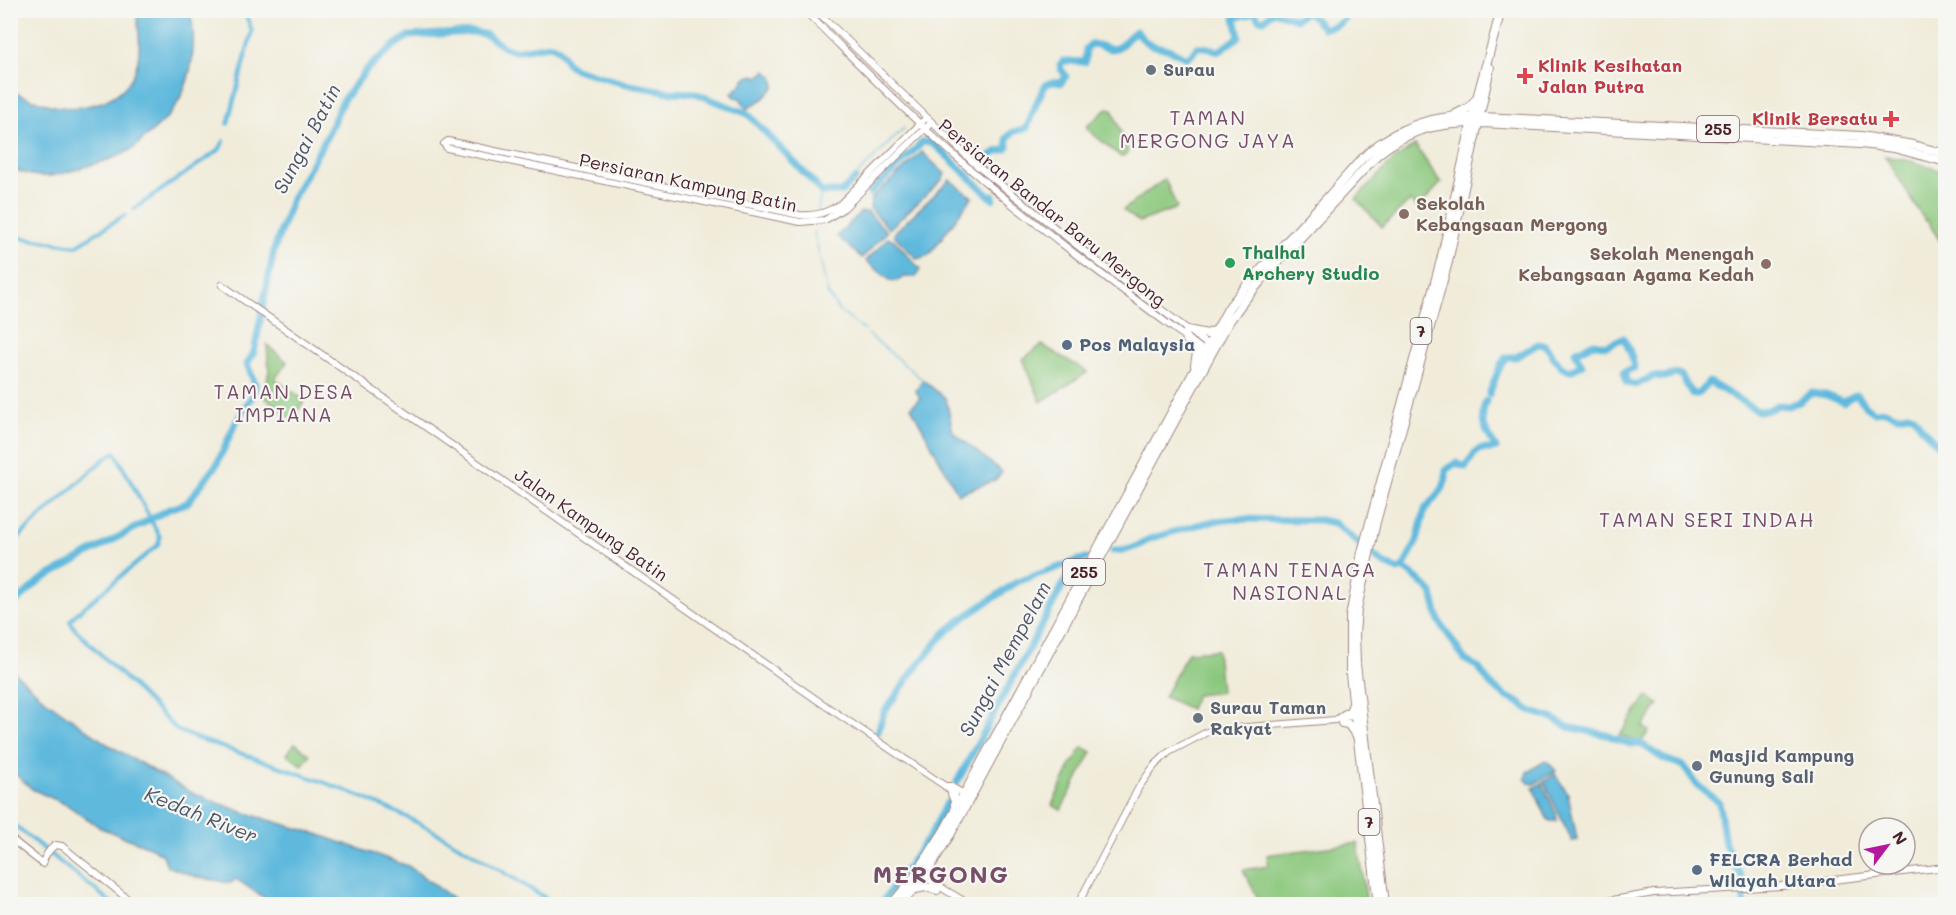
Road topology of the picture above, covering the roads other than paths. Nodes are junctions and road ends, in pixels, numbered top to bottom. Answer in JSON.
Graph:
{"nodes":[{"id":1,"x":804,"y":10,"type":"edge"},
{"id":2,"x":816,"y":10,"type":"edge"},
{"id":3,"x":1501,"y":10,"type":"edge"},
{"id":4,"x":1480,"y":98,"type":"junction"},
{"id":5,"x":928,"y":120,"type":"junction"},
{"id":6,"x":1450,"y":120,"type":"junction"},
{"id":7,"x":1476,"y":120,"type":"junction"},
{"id":8,"x":1497,"y":121,"type":"junction"},
{"id":9,"x":1622,"y":123,"type":"junction"},
{"id":10,"x":922,"y":126,"type":"junction"},
{"id":11,"x":1471,"y":142,"type":"junction"},
{"id":12,"x":447,"y":145,"type":"dead end"},
{"id":13,"x":1946,"y":154,"type":"edge"},
{"id":14,"x":1946,"y":162,"type":"edge"},
{"id":15,"x":222,"y":285,"type":"dead end"},
{"id":16,"x":1217,"y":330,"type":"junction"},
{"id":17,"x":1185,"y":333,"type":"junction"},
{"id":18,"x":1209,"y":351,"type":"junction"},
{"id":19,"x":1193,"y":372,"type":"junction"},
{"id":20,"x":1365,"y":554,"type":"junction"},
{"id":21,"x":1045,"y":643,"type":"junction"},
{"id":22,"x":1053,"y":648,"type":"junction"},
{"id":23,"x":1353,"y":703,"type":"junction"},
{"id":24,"x":1359,"y":718,"type":"junction"},
{"id":25,"x":1339,"y":720,"type":"junction"},
{"id":26,"x":1359,"y":739,"type":"junction"},
{"id":27,"x":970,"y":784,"type":"junction"},
{"id":28,"x":954,"y":792,"type":"junction"},
{"id":29,"x":966,"y":798,"type":"junction"},
{"id":30,"x":955,"y":811,"type":"junction"},
{"id":31,"x":10,"y":838,"type":"edge"},
{"id":32,"x":931,"y":867,"type":"junction"},
{"id":33,"x":1946,"y":867,"type":"edge"},
{"id":34,"x":920,"y":876,"type":"junction"},
{"id":35,"x":915,"y":889,"type":"junction"},
{"id":36,"x":940,"y":889,"type":"junction"},
{"id":37,"x":134,"y":904,"type":"edge"},
{"id":38,"x":892,"y":904,"type":"edge"},
{"id":39,"x":901,"y":904,"type":"edge"},
{"id":40,"x":970,"y":904,"type":"edge"},
{"id":41,"x":1078,"y":904,"type":"edge"},
{"id":42,"x":1378,"y":904,"type":"edge"},
{"id":43,"x":1385,"y":904,"type":"edge"},
{"id":44,"x":1589,"y":904,"type":"edge"}],
"edges":[{"from":1,"to":10,"type":"street","name":"Persiaran Bandar Baru Mergong"},
{"from":2,"to":5,"type":"street","name":"Persiaran Bandar Baru Mergong"},
{"from":3,"to":4,"type":"main road","number":"7"},
{"from":4,"to":6,"type":"main road"},
{"from":4,"to":7,"type":"main road","number":"7"},
{"from":4,"to":8,"type":"main road"},
{"from":5,"to":10,"type":"street","name":"Persiaran Kampung Batin"},
{"from":5,"to":17,"type":"street","name":"Persiaran Bandar Baru Mergong"},
{"from":6,"to":7,"type":"main road","number":"255"},
{"from":6,"to":11,"type":"main road"},
{"from":6,"to":16,"type":"main road","number":"255"},
{"from":6,"to":18,"type":"main road","number":"255"},
{"from":7,"to":8,"type":"main road","number":"255"},
{"from":7,"to":11,"type":"main road","number":"7"},
{"from":8,"to":9,"type":"main road","number":"255"},
{"from":8,"to":11,"type":"main road"},
{"from":9,"to":13,"type":"main road","number":"255"},
{"from":9,"to":14,"type":"main road","number":"255"},
{"from":10,"to":12,"type":"street","name":"Persiaran Kampung Batin"},
{"from":10,"to":17,"type":"street","name":"Persiaran Bandar Baru Mergong"},
{"from":11,"to":20,"type":"main road","number":"7"},
{"from":11,"to":20,"type":"main road","number":"7"},
{"from":15,"to":28,"type":"street","name":"Jalan Kampung Batin"},
{"from":16,"to":17,"type":"main road"},
{"from":16,"to":18,"type":"main road","number":"255"},
{"from":17,"to":18,"type":"street","name":"Persiaran Bandar Baru Mergong"},
{"from":17,"to":19,"type":"main road"},
{"from":18,"to":19,"type":"main road","number":"255"},
{"from":18,"to":22,"type":"main road","number":"255"},
{"from":19,"to":21,"type":"main road","number":"255"},
{"from":20,"to":23,"type":"main road","number":"7"},
{"from":20,"to":24,"type":"main road","number":"7"},
{"from":21,"to":22,"type":"main road"},
{"from":21,"to":27,"type":"main road","number":"255"},
{"from":22,"to":29,"type":"main road","number":"255"},
{"from":23,"to":24,"type":"main road","number":"7"},
{"from":23,"to":25,"type":"main road"},
{"from":24,"to":25,"type":"street"},
{"from":24,"to":26,"type":"main road","number":"7"},
{"from":24,"to":43,"type":"main road","number":"7"},
{"from":25,"to":26,"type":"main road"},
{"from":25,"to":41,"type":"street"},
{"from":26,"to":42,"type":"main road","number":"7"},
{"from":27,"to":28,"type":"main road"},
{"from":27,"to":29,"type":"main road","number":"255"},
{"from":28,"to":29,"type":"street","name":"Jalan Kampung Batin"},
{"from":28,"to":30,"type":"main road"},
{"from":29,"to":30,"type":"main road","number":"255"},
{"from":29,"to":32,"type":"main road","number":"255"},
{"from":30,"to":34,"type":"main road","number":"255"},
{"from":31,"to":37,"type":"street"},
{"from":32,"to":34,"type":"main road","number":"255"},
{"from":32,"to":36,"type":"main road"},
{"from":33,"to":44,"type":"street"},
{"from":34,"to":35,"type":"main road","number":"255"},
{"from":34,"to":36,"type":"street"},
{"from":34,"to":38,"type":"main road","number":"255"},
{"from":35,"to":36,"type":"main road"},
{"from":35,"to":39,"type":"main road","number":"255"},
{"from":36,"to":40,"type":"street"}]}
